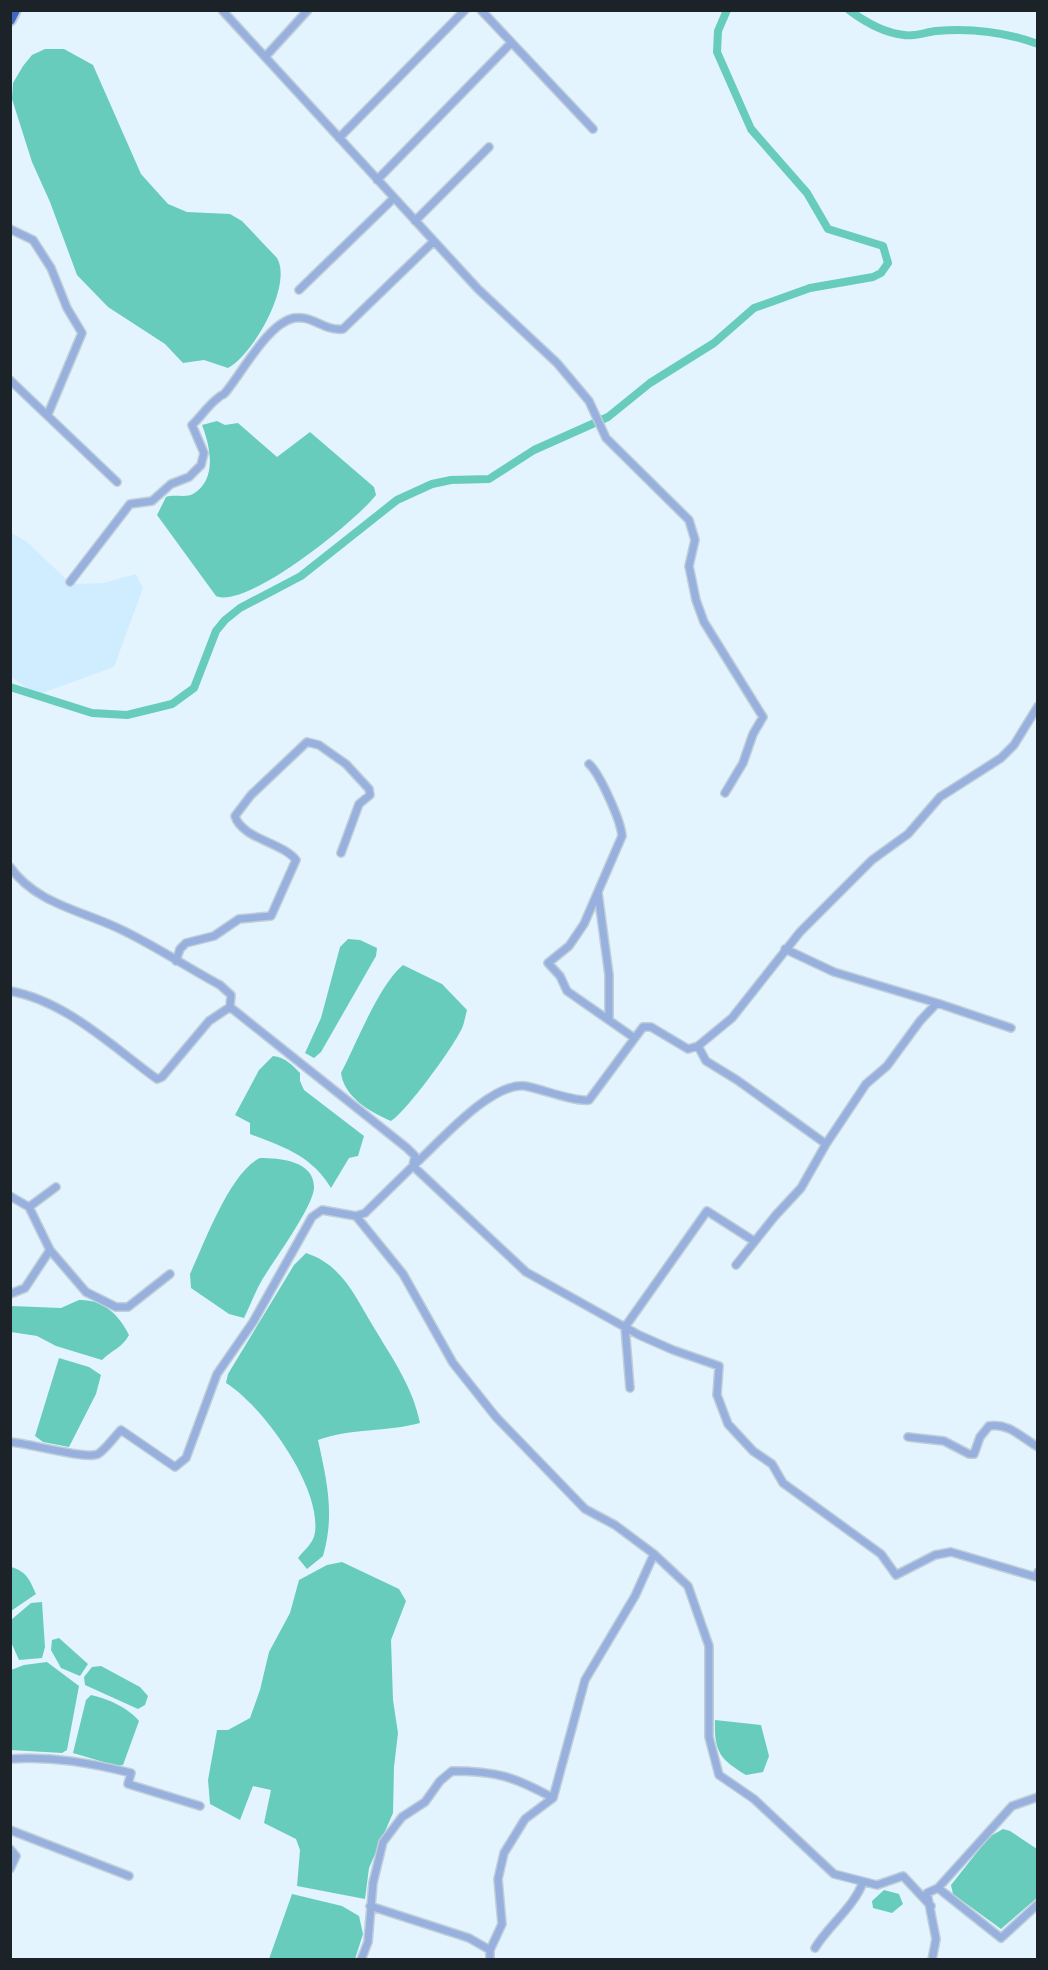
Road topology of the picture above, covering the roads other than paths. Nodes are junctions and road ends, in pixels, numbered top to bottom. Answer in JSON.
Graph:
{"nodes":[{"id":1,"x":15,"y":10,"type":"edge"},
{"id":2,"x":222,"y":10,"type":"edge"},
{"id":3,"x":308,"y":10,"type":"edge"},
{"id":4,"x":465,"y":10,"type":"edge"},
{"id":5,"x":481,"y":10,"type":"edge"},
{"id":6,"x":10,"y":20,"type":"edge"},
{"id":7,"x":512,"y":43,"type":"junction"},
{"id":8,"x":265,"y":57,"type":"junction"},
{"id":9,"x":593,"y":129,"type":"dead end"},
{"id":10,"x":339,"y":138,"type":"junction"},
{"id":11,"x":489,"y":147,"type":"dead end"},
{"id":12,"x":377,"y":180,"type":"junction"},
{"id":13,"x":394,"y":198,"type":"junction"},
{"id":14,"x":415,"y":221,"type":"junction"},
{"id":15,"x":10,"y":229,"type":"edge"},
{"id":16,"x":434,"y":241,"type":"junction"},
{"id":17,"x":299,"y":290,"type":"dead end"},
{"id":18,"x":10,"y":380,"type":"edge"},
{"id":19,"x":48,"y":414,"type":"junction"},
{"id":20,"x":117,"y":482,"type":"dead end"},
{"id":21,"x":70,"y":582,"type":"dead end"},
{"id":22,"x":1038,"y":706,"type":"edge"},
{"id":23,"x":589,"y":764,"type":"dead end"},
{"id":24,"x":724,"y":793,"type":"dead end"},
{"id":25,"x":341,"y":853,"type":"dead end"},
{"id":26,"x":10,"y":867,"type":"edge"},
{"id":27,"x":598,"y":892,"type":"junction"},
{"id":28,"x":785,"y":949,"type":"junction"},
{"id":29,"x":176,"y":960,"type":"junction"},
{"id":30,"x":10,"y":991,"type":"edge"},
{"id":31,"x":937,"y":1003,"type":"junction"},
{"id":32,"x":230,"y":1007,"type":"junction"},
{"id":33,"x":609,"y":1019,"type":"junction"},
{"id":34,"x":1011,"y":1028,"type":"dead end"},
{"id":35,"x":633,"y":1036,"type":"junction"},
{"id":36,"x":698,"y":1046,"type":"junction"},
{"id":37,"x":826,"y":1144,"type":"junction"},
{"id":38,"x":413,"y":1166,"type":"junction"},
{"id":39,"x":56,"y":1187,"type":"dead end"},
{"id":40,"x":10,"y":1196,"type":"edge"},
{"id":41,"x":29,"y":1207,"type":"junction"},
{"id":42,"x":356,"y":1216,"type":"junction"},
{"id":43,"x":754,"y":1241,"type":"junction"},
{"id":44,"x":50,"y":1250,"type":"junction"},
{"id":45,"x":736,"y":1265,"type":"dead end"},
{"id":46,"x":170,"y":1274,"type":"dead end"},
{"id":47,"x":10,"y":1294,"type":"edge"},
{"id":48,"x":625,"y":1327,"type":"junction"},
{"id":49,"x":630,"y":1388,"type":"dead end"},
{"id":50,"x":908,"y":1437,"type":"dead end"},
{"id":51,"x":10,"y":1442,"type":"edge"},
{"id":52,"x":1038,"y":1447,"type":"edge"},
{"id":53,"x":654,"y":1554,"type":"junction"},
{"id":54,"x":1038,"y":1572,"type":"edge"},
{"id":55,"x":10,"y":1759,"type":"edge"},
{"id":56,"x":1038,"y":1797,"type":"edge"},
{"id":57,"x":553,"y":1798,"type":"junction"},
{"id":58,"x":200,"y":1806,"type":"dead end"},
{"id":59,"x":10,"y":1830,"type":"edge"},
{"id":60,"x":10,"y":1849,"type":"edge"},
{"id":61,"x":10,"y":1869,"type":"edge"},
{"id":62,"x":129,"y":1876,"type":"dead end"},
{"id":63,"x":863,"y":1882,"type":"junction"},
{"id":64,"x":938,"y":1888,"type":"junction"},
{"id":65,"x":1038,"y":1904,"type":"edge"},
{"id":66,"x":370,"y":1906,"type":"junction"},
{"id":67,"x":931,"y":1906,"type":"junction"},
{"id":68,"x":815,"y":1948,"type":"dead end"},
{"id":69,"x":490,"y":1950,"type":"junction"},
{"id":70,"x":360,"y":1959,"type":"edge"},
{"id":71,"x":490,"y":1959,"type":"edge"},
{"id":72,"x":932,"y":1959,"type":"edge"}],
"edges":[{"from":1,"to":6,"type":"highway"},
{"from":2,"to":8,"type":"street"},
{"from":3,"to":8,"type":"street"},
{"from":4,"to":10,"type":"street"},
{"from":5,"to":7,"type":"street"},
{"from":7,"to":9,"type":"street"},
{"from":7,"to":12,"type":"street"},
{"from":8,"to":10,"type":"street"},
{"from":10,"to":12,"type":"street"},
{"from":11,"to":14,"type":"street"},
{"from":12,"to":13,"type":"street"},
{"from":13,"to":14,"type":"street"},
{"from":13,"to":17,"type":"street"},
{"from":14,"to":16,"type":"street"},
{"from":15,"to":19,"type":"street"},
{"from":16,"to":21,"type":"street"},
{"from":16,"to":24,"type":"street"},
{"from":18,"to":19,"type":"street"},
{"from":19,"to":20,"type":"street"},
{"from":22,"to":28,"type":"street"},
{"from":23,"to":27,"type":"street"},
{"from":25,"to":29,"type":"street"},
{"from":26,"to":29,"type":"street"},
{"from":27,"to":33,"type":"street"},
{"from":27,"to":33,"type":"street"},
{"from":28,"to":31,"type":"street"},
{"from":28,"to":36,"type":"street"},
{"from":29,"to":32,"type":"street"},
{"from":30,"to":32,"type":"street"},
{"from":31,"to":34,"type":"street"},
{"from":31,"to":37,"type":"street"},
{"from":32,"to":38,"type":"street"},
{"from":33,"to":35,"type":"street"},
{"from":35,"to":36,"type":"street"},
{"from":35,"to":38,"type":"street"},
{"from":36,"to":37,"type":"street"},
{"from":37,"to":43,"type":"street"},
{"from":38,"to":42,"type":"street"},
{"from":38,"to":48,"type":"street"},
{"from":39,"to":41,"type":"street"},
{"from":40,"to":41,"type":"street"},
{"from":41,"to":44,"type":"street"},
{"from":42,"to":51,"type":"street"},
{"from":42,"to":53,"type":"street"},
{"from":43,"to":45,"type":"street"},
{"from":43,"to":48,"type":"street"},
{"from":44,"to":46,"type":"street"},
{"from":44,"to":47,"type":"street"},
{"from":48,"to":49,"type":"street"},
{"from":48,"to":54,"type":"street"},
{"from":50,"to":52,"type":"street"},
{"from":53,"to":57,"type":"street"},
{"from":53,"to":63,"type":"street"},
{"from":55,"to":58,"type":"street"},
{"from":56,"to":64,"type":"street"},
{"from":57,"to":66,"type":"street"},
{"from":57,"to":69,"type":"street"},
{"from":59,"to":62,"type":"street"},
{"from":60,"to":61,"type":"street"},
{"from":63,"to":67,"type":"street"},
{"from":63,"to":68,"type":"street"},
{"from":64,"to":65,"type":"street"},
{"from":64,"to":67,"type":"street"},
{"from":66,"to":69,"type":"street"},
{"from":66,"to":70,"type":"street"},
{"from":67,"to":72,"type":"street"},
{"from":69,"to":71,"type":"street"}]}
